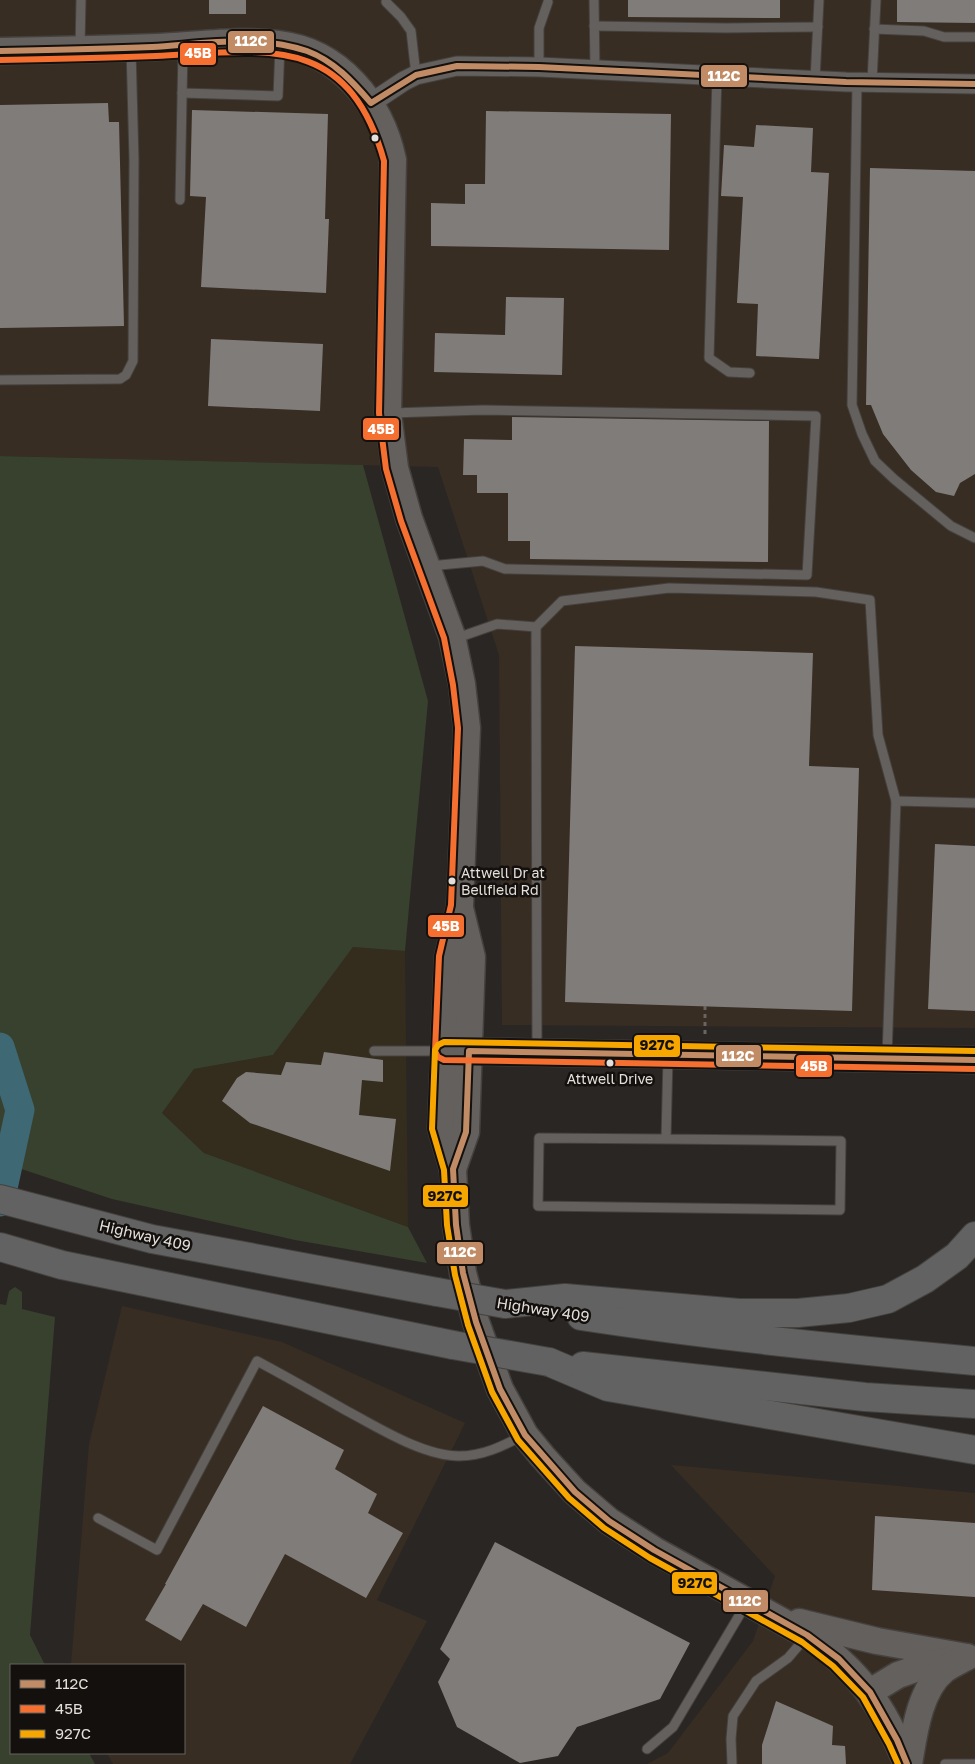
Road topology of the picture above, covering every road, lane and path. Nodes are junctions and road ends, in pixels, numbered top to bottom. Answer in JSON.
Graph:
{"nodes":[{"id":1,"x":81,"y":0,"type":"edge"},
{"id":2,"x":594,"y":0,"type":"edge"},
{"id":3,"x":819,"y":0,"type":"edge"},
{"id":4,"x":876,"y":0,"type":"edge"},
{"id":5,"x":386,"y":2,"type":"dead end"},
{"id":6,"x":548,"y":2,"type":"dead end"},
{"id":7,"x":594,"y":26,"type":"junction"},
{"id":8,"x":818,"y":27,"type":"junction"},
{"id":9,"x":874,"y":29,"type":"junction"},
{"id":10,"x":975,"y":37,"type":"edge"},
{"id":11,"x":280,"y":44,"type":"junction"},
{"id":12,"x":183,"y":45,"type":"junction"},
{"id":13,"x":131,"y":48,"type":"junction"},
{"id":14,"x":80,"y":50,"type":"junction"},
{"id":15,"x":0,"y":51,"type":"edge"},
{"id":16,"x":539,"y":67,"type":"junction"},
{"id":17,"x":595,"y":69,"type":"junction"},
{"id":18,"x":416,"y":75,"type":"junction"},
{"id":19,"x":717,"y":76,"type":"junction"},
{"id":20,"x":815,"y":80,"type":"junction"},
{"id":21,"x":865,"y":82,"type":"junction"},
{"id":22,"x":975,"y":84,"type":"edge"},
{"id":23,"x":182,"y":93,"type":"junction"},
{"id":24,"x":371,"y":103,"type":"junction"},
{"id":25,"x":180,"y":200,"type":"dead end"},
{"id":26,"x":750,"y":373,"type":"dead end"},
{"id":27,"x":0,"y":380,"type":"edge"},
{"id":28,"x":388,"y":413,"type":"junction"},
{"id":29,"x":975,"y":538,"type":"edge"},
{"id":30,"x":426,"y":566,"type":"junction"},
{"id":31,"x":536,"y":627,"type":"junction"},
{"id":32,"x":452,"y":640,"type":"junction"},
{"id":33,"x":896,"y":801,"type":"junction"},
{"id":34,"x":975,"y":803,"type":"edge"},
{"id":35,"x":705,"y":1006,"type":"dead end"},
{"id":36,"x":457,"y":1051,"type":"junction"},
{"id":37,"x":374,"y":1052,"type":"dead end"},
{"id":38,"x":536,"y":1052,"type":"junction"},
{"id":39,"x":668,"y":1054,"type":"junction"},
{"id":40,"x":706,"y":1055,"type":"junction"},
{"id":41,"x":887,"y":1058,"type":"junction"},
{"id":42,"x":975,"y":1060,"type":"edge"},
{"id":43,"x":666,"y":1139,"type":"junction"},
{"id":44,"x":0,"y":1199,"type":"edge"},
{"id":45,"x":975,"y":1236,"type":"edge"},
{"id":46,"x":0,"y":1247,"type":"edge"},
{"id":47,"x":505,"y":1304,"type":"junction"},
{"id":48,"x":975,"y":1361,"type":"edge"},
{"id":49,"x":550,"y":1362,"type":"junction"},
{"id":50,"x":975,"y":1404,"type":"edge"},
{"id":51,"x":525,"y":1435,"type":"junction"},
{"id":52,"x":975,"y":1450,"type":"edge"},
{"id":53,"x":98,"y":1518,"type":"dead end"},
{"id":54,"x":748,"y":1602,"type":"junction"},
{"id":55,"x":771,"y":1615,"type":"junction"},
{"id":56,"x":807,"y":1635,"type":"junction"},
{"id":57,"x":971,"y":1656,"type":"edge"},
{"id":58,"x":870,"y":1692,"type":"junction"},
{"id":59,"x":647,"y":1749,"type":"dead end"},
{"id":60,"x":732,"y":1764,"type":"edge"},
{"id":61,"x":908,"y":1764,"type":"edge"},
{"id":62,"x":945,"y":1764,"type":"edge"},
{"id":63,"x":975,"y":1764,"type":"edge"}],
"edges":[{"from":1,"to":14,"type":"lane"},
{"from":2,"to":7,"type":"lane"},
{"from":3,"to":8,"type":"lane"},
{"from":4,"to":9,"type":"lane"},
{"from":5,"to":18,"type":"lane"},
{"from":6,"to":16,"type":"lane"},
{"from":7,"to":8,"type":"lane"},
{"from":7,"to":17,"type":"lane"},
{"from":8,"to":20,"type":"lane"},
{"from":9,"to":10,"type":"lane"},
{"from":9,"to":21,"type":"lane"},
{"from":11,"to":12,"type":"main road"},
{"from":11,"to":23,"type":"lane"},
{"from":11,"to":24,"type":"main road"},
{"from":12,"to":13,"type":"main road"},
{"from":12,"to":23,"type":"lane"},
{"from":13,"to":14,"type":"main road"},
{"from":13,"to":27,"type":"lane"},
{"from":14,"to":15,"type":"main road"},
{"from":16,"to":17,"type":"street"},
{"from":16,"to":18,"type":"street"},
{"from":17,"to":19,"type":"street"},
{"from":18,"to":24,"type":"street"},
{"from":19,"to":20,"type":"street"},
{"from":19,"to":26,"type":"lane"},
{"from":20,"to":21,"type":"street"},
{"from":21,"to":22,"type":"street"},
{"from":21,"to":29,"type":"lane"},
{"from":23,"to":25,"type":"lane"},
{"from":24,"to":28,"type":"main road"},
{"from":28,"to":30,"type":"main road"},
{"from":28,"to":30,"type":"lane"},
{"from":30,"to":32,"type":"main road"},
{"from":31,"to":32,"type":"lane"},
{"from":31,"to":33,"type":"lane"},
{"from":31,"to":38,"type":"lane"},
{"from":32,"to":36,"type":"main road"},
{"from":33,"to":34,"type":"lane"},
{"from":33,"to":41,"type":"lane"},
{"from":35,"to":40,"type":"path"},
{"from":36,"to":37,"type":"lane"},
{"from":36,"to":38,"type":"main road"},
{"from":36,"to":51,"type":"main road"},
{"from":38,"to":39,"type":"main road"},
{"from":39,"to":40,"type":"main road"},
{"from":39,"to":43,"type":"lane"},
{"from":40,"to":41,"type":"main road"},
{"from":41,"to":42,"type":"main road"},
{"from":43,"to":43,"type":"lane"},
{"from":44,"to":47,"type":"highway","name":"Highway 409","bridge":true},
{"from":45,"to":47,"type":"highway"},
{"from":46,"to":49,"type":"highway","bridge":true},
{"from":47,"to":48,"type":"highway","name":"Highway 409"},
{"from":49,"to":50,"type":"highway"},
{"from":49,"to":52,"type":"highway"},
{"from":51,"to":53,"type":"lane"},
{"from":51,"to":54,"type":"main road"},
{"from":54,"to":55,"type":"main road"},
{"from":54,"to":59,"type":"lane"},
{"from":55,"to":56,"type":"main road"},
{"from":55,"to":57,"type":"main road"},
{"from":56,"to":58,"type":"main road"},
{"from":56,"to":60,"type":"lane"},
{"from":57,"to":58,"type":"main road"},
{"from":57,"to":61,"type":"main road"},
{"from":58,"to":61,"type":"main road"},
{"from":62,"to":63,"type":"lane"}]}
